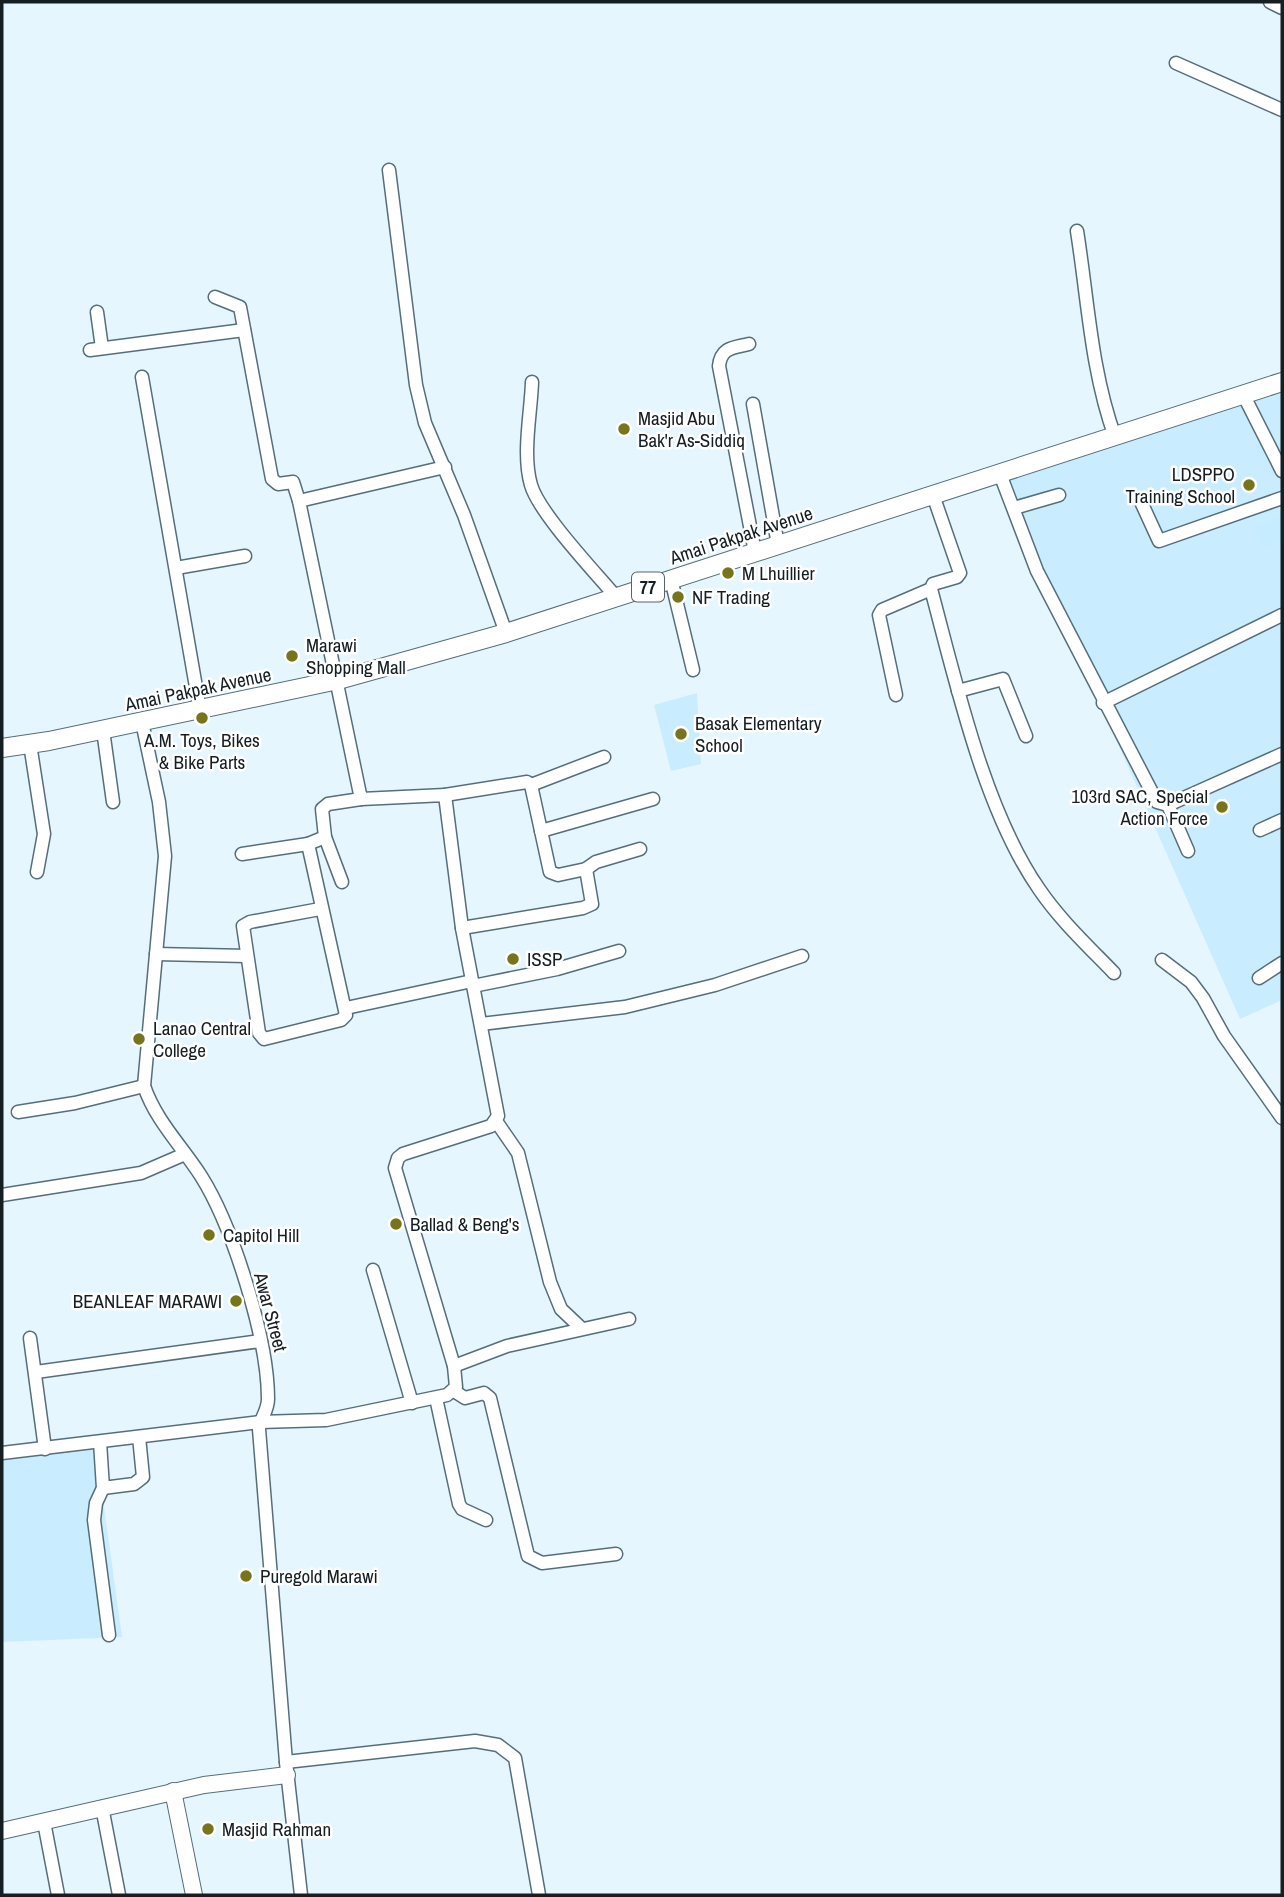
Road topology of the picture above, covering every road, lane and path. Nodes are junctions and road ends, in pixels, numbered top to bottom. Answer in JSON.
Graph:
{"nodes":[{"id":1,"x":1270,"y":2,"type":"edge"},
{"id":2,"x":1282,"y":8,"type":"edge"},
{"id":3,"x":1176,"y":63,"type":"dead end"},
{"id":4,"x":1282,"y":110,"type":"edge"},
{"id":5,"x":389,"y":170,"type":"dead end"},
{"id":6,"x":1077,"y":231,"type":"dead end"},
{"id":7,"x":215,"y":297,"type":"dead end"},
{"id":8,"x":97,"y":312,"type":"dead end"},
{"id":9,"x":244,"y":330,"type":"junction"},
{"id":10,"x":749,"y":344,"type":"dead end"},
{"id":11,"x":142,"y":377,"type":"dead end"},
{"id":12,"x":532,"y":382,"type":"dead end"},
{"id":13,"x":1282,"y":382,"type":"edge"},
{"id":14,"x":1244,"y":396,"type":"junction"},
{"id":15,"x":753,"y":404,"type":"dead end"},
{"id":16,"x":1115,"y":437,"type":"junction"},
{"id":17,"x":445,"y":467,"type":"junction"},
{"id":18,"x":1282,"y":471,"type":"edge"},
{"id":19,"x":1000,"y":474,"type":"junction"},
{"id":20,"x":933,"y":495,"type":"junction"},
{"id":21,"x":1059,"y":495,"type":"dead end"},
{"id":22,"x":1282,"y":498,"type":"edge"},
{"id":23,"x":299,"y":501,"type":"junction"},
{"id":24,"x":1142,"y":504,"type":"dead end"},
{"id":25,"x":1014,"y":508,"type":"junction"},
{"id":26,"x":778,"y":545,"type":"junction"},
{"id":27,"x":755,"y":552,"type":"junction"},
{"id":28,"x":245,"y":556,"type":"dead end"},
{"id":29,"x":176,"y":568,"type":"junction"},
{"id":30,"x":671,"y":579,"type":"junction"},
{"id":31,"x":931,"y":589,"type":"junction"},
{"id":32,"x":616,"y":597,"type":"junction"},
{"id":33,"x":1282,"y":615,"type":"edge"},
{"id":34,"x":506,"y":632,"type":"junction"},
{"id":35,"x":693,"y":670,"type":"dead end"},
{"id":36,"x":338,"y":680,"type":"junction"},
{"id":37,"x":958,"y":691,"type":"junction"},
{"id":38,"x":896,"y":695,"type":"dead end"},
{"id":39,"x":1103,"y":703,"type":"junction"},
{"id":40,"x":200,"y":710,"type":"junction"},
{"id":41,"x":142,"y":722,"type":"junction"},
{"id":42,"x":103,"y":730,"type":"junction"},
{"id":43,"x":1026,"y":736,"type":"dead end"},
{"id":44,"x":30,"y":744,"type":"junction"},
{"id":45,"x":2,"y":748,"type":"edge"},
{"id":46,"x":1282,"y":754,"type":"edge"},
{"id":47,"x":604,"y":757,"type":"dead end"},
{"id":48,"x":531,"y":785,"type":"junction"},
{"id":49,"x":445,"y":795,"type":"junction"},
{"id":50,"x":361,"y":799,"type":"junction"},
{"id":51,"x":653,"y":799,"type":"dead end"},
{"id":52,"x":113,"y":802,"type":"dead end"},
{"id":53,"x":1168,"y":805,"type":"junction"},
{"id":54,"x":1282,"y":820,"type":"edge"},
{"id":55,"x":1260,"y":830,"type":"dead end"},
{"id":56,"x":541,"y":831,"type":"junction"},
{"id":57,"x":325,"y":837,"type":"junction"},
{"id":58,"x":308,"y":844,"type":"junction"},
{"id":59,"x":640,"y":849,"type":"dead end"},
{"id":60,"x":1188,"y":850,"type":"dead end"},
{"id":61,"x":242,"y":854,"type":"dead end"},
{"id":62,"x":586,"y":869,"type":"junction"},
{"id":63,"x":37,"y":872,"type":"dead end"},
{"id":64,"x":342,"y":882,"type":"dead end"},
{"id":65,"x":320,"y":909,"type":"junction"},
{"id":66,"x":462,"y":928,"type":"junction"},
{"id":67,"x":619,"y":951,"type":"dead end"},
{"id":68,"x":156,"y":954,"type":"junction"},
{"id":69,"x":247,"y":956,"type":"junction"},
{"id":70,"x":802,"y":956,"type":"dead end"},
{"id":71,"x":1162,"y":960,"type":"dead end"},
{"id":72,"x":1282,"y":963,"type":"edge"},
{"id":73,"x":1114,"y":973,"type":"dead end"},
{"id":74,"x":1259,"y":978,"type":"dead end"},
{"id":75,"x":473,"y":983,"type":"junction"},
{"id":76,"x":346,"y":1008,"type":"junction"},
{"id":77,"x":481,"y":1024,"type":"junction"},
{"id":78,"x":144,"y":1086,"type":"junction"},
{"id":79,"x":18,"y":1112,"type":"dead end"},
{"id":80,"x":1282,"y":1118,"type":"edge"},
{"id":81,"x":496,"y":1121,"type":"junction"},
{"id":82,"x":185,"y":1154,"type":"junction"},
{"id":83,"x":2,"y":1195,"type":"edge"},
{"id":84,"x":373,"y":1270,"type":"dead end"},
{"id":85,"x":629,"y":1319,"type":"dead end"},
{"id":86,"x":580,"y":1327,"type":"junction"},
{"id":87,"x":30,"y":1338,"type":"dead end"},
{"id":88,"x":260,"y":1340,"type":"junction"},
{"id":89,"x":454,"y":1366,"type":"junction"},
{"id":90,"x":36,"y":1372,"type":"junction"},
{"id":91,"x":454,"y":1391,"type":"junction"},
{"id":92,"x":436,"y":1398,"type":"junction"},
{"id":93,"x":412,"y":1403,"type":"junction"},
{"id":94,"x":260,"y":1422,"type":"junction"},
{"id":95,"x":139,"y":1437,"type":"junction"},
{"id":96,"x":100,"y":1442,"type":"junction"},
{"id":97,"x":46,"y":1449,"type":"junction"},
{"id":98,"x":2,"y":1453,"type":"edge"},
{"id":99,"x":103,"y":1488,"type":"junction"},
{"id":100,"x":486,"y":1520,"type":"dead end"},
{"id":101,"x":616,"y":1554,"type":"dead end"},
{"id":102,"x":109,"y":1635,"type":"dead end"},
{"id":103,"x":286,"y":1768,"type":"junction"},
{"id":104,"x":173,"y":1791,"type":"junction"},
{"id":105,"x":102,"y":1807,"type":"junction"},
{"id":106,"x":44,"y":1822,"type":"junction"},
{"id":107,"x":2,"y":1831,"type":"edge"},
{"id":108,"x":58,"y":1895,"type":"edge"},
{"id":109,"x":119,"y":1895,"type":"edge"},
{"id":110,"x":194,"y":1895,"type":"edge"},
{"id":111,"x":301,"y":1895,"type":"edge"},
{"id":112,"x":539,"y":1895,"type":"edge"}],
"edges":[{"from":1,"to":2,"type":"street"},
{"from":3,"to":4,"type":"street"},
{"from":5,"to":17,"type":"street"},
{"from":6,"to":16,"type":"street"},
{"from":7,"to":9,"type":"street"},
{"from":8,"to":9,"type":"street"},
{"from":9,"to":23,"type":"street"},
{"from":10,"to":27,"type":"street"},
{"from":11,"to":29,"type":"street"},
{"from":12,"to":32,"type":"street"},
{"from":13,"to":14,"type":"highway","name":"Amai Pakpak Avenue","number":"77"},
{"from":14,"to":16,"type":"highway","name":"Amai Pakpak Avenue","number":"77"},
{"from":14,"to":18,"type":"street"},
{"from":15,"to":26,"type":"street"},
{"from":16,"to":19,"type":"highway","name":"Amai Pakpak Avenue","number":"77"},
{"from":17,"to":23,"type":"street"},
{"from":17,"to":34,"type":"street"},
{"from":19,"to":20,"type":"highway","name":"Amai Pakpak Avenue","number":"77"},
{"from":19,"to":25,"type":"street"},
{"from":20,"to":26,"type":"highway","name":"Amai Pakpak Avenue","number":"77"},
{"from":20,"to":31,"type":"street"},
{"from":21,"to":25,"type":"street"},
{"from":22,"to":24,"type":"street"},
{"from":23,"to":36,"type":"street"},
{"from":25,"to":39,"type":"street"},
{"from":26,"to":27,"type":"highway","name":"Amai Pakpak Avenue","number":"77"},
{"from":27,"to":30,"type":"highway","name":"Amai Pakpak Avenue","number":"77"},
{"from":28,"to":29,"type":"street"},
{"from":29,"to":40,"type":"street"},
{"from":30,"to":32,"type":"highway","name":"Amai Pakpak Avenue","number":"77"},
{"from":30,"to":35,"type":"street"},
{"from":31,"to":37,"type":"street"},
{"from":31,"to":38,"type":"street"},
{"from":32,"to":34,"type":"highway","name":"Amai Pakpak Avenue","number":"77"},
{"from":33,"to":39,"type":"street"},
{"from":34,"to":36,"type":"highway","name":"Amai Pakpak Avenue","number":"77"},
{"from":36,"to":40,"type":"highway","name":"Amai Pakpak Avenue","number":"77"},
{"from":36,"to":50,"type":"street"},
{"from":37,"to":43,"type":"street"},
{"from":37,"to":73,"type":"street"},
{"from":39,"to":53,"type":"street"},
{"from":40,"to":41,"type":"highway","name":"Amai Pakpak Avenue","number":"77"},
{"from":41,"to":42,"type":"highway","name":"Amai Pakpak Avenue","number":"77"},
{"from":41,"to":68,"type":"street"},
{"from":42,"to":44,"type":"highway","name":"Amai Pakpak Avenue","number":"77"},
{"from":42,"to":52,"type":"street"},
{"from":44,"to":45,"type":"highway","name":"Amai Pakpak Avenue","number":"77"},
{"from":44,"to":63,"type":"street"},
{"from":46,"to":53,"type":"street"},
{"from":47,"to":48,"type":"street"},
{"from":48,"to":49,"type":"street"},
{"from":48,"to":56,"type":"street"},
{"from":49,"to":50,"type":"street"},
{"from":49,"to":66,"type":"street"},
{"from":50,"to":57,"type":"street"},
{"from":51,"to":56,"type":"street"},
{"from":53,"to":60,"type":"street"},
{"from":54,"to":55,"type":"street"},
{"from":56,"to":62,"type":"street"},
{"from":57,"to":58,"type":"street"},
{"from":57,"to":64,"type":"street"},
{"from":58,"to":61,"type":"street"},
{"from":58,"to":65,"type":"street"},
{"from":59,"to":62,"type":"street"},
{"from":62,"to":66,"type":"street"},
{"from":65,"to":69,"type":"street"},
{"from":65,"to":76,"type":"street"},
{"from":66,"to":75,"type":"street"},
{"from":67,"to":75,"type":"street"},
{"from":68,"to":69,"type":"street"},
{"from":68,"to":78,"type":"street"},
{"from":69,"to":76,"type":"street"},
{"from":70,"to":77,"type":"street"},
{"from":71,"to":80,"type":"street"},
{"from":72,"to":74,"type":"street"},
{"from":75,"to":76,"type":"street"},
{"from":75,"to":77,"type":"street"},
{"from":77,"to":81,"type":"street"},
{"from":78,"to":79,"type":"street"},
{"from":78,"to":82,"type":"street","name":"Awar Street"},
{"from":81,"to":86,"type":"street"},
{"from":81,"to":89,"type":"street"},
{"from":82,"to":83,"type":"street"},
{"from":82,"to":88,"type":"street","name":"Awar Street"},
{"from":84,"to":93,"type":"street"},
{"from":85,"to":86,"type":"street"},
{"from":86,"to":89,"type":"street"},
{"from":87,"to":90,"type":"street"},
{"from":88,"to":90,"type":"street"},
{"from":88,"to":94,"type":"street","name":"Awar Street"},
{"from":89,"to":91,"type":"street"},
{"from":90,"to":97,"type":"street"},
{"from":91,"to":92,"type":"street"},
{"from":91,"to":101,"type":"street"},
{"from":92,"to":93,"type":"street"},
{"from":92,"to":100,"type":"street"},
{"from":93,"to":94,"type":"street"},
{"from":94,"to":95,"type":"street"},
{"from":94,"to":103,"type":"street","name":"Awar Street"},
{"from":95,"to":96,"type":"street"},
{"from":95,"to":99,"type":"street"},
{"from":96,"to":97,"type":"street"},
{"from":96,"to":99,"type":"street"},
{"from":97,"to":98,"type":"street"},
{"from":99,"to":102,"type":"street"},
{"from":103,"to":104,"type":"main road"},
{"from":103,"to":111,"type":"street","name":"Awar Street"},
{"from":103,"to":112,"type":"street"},
{"from":104,"to":105,"type":"main road"},
{"from":104,"to":110,"type":"main road"},
{"from":105,"to":106,"type":"main road"},
{"from":105,"to":109,"type":"street"},
{"from":106,"to":107,"type":"main road"},
{"from":106,"to":108,"type":"street"}]}
